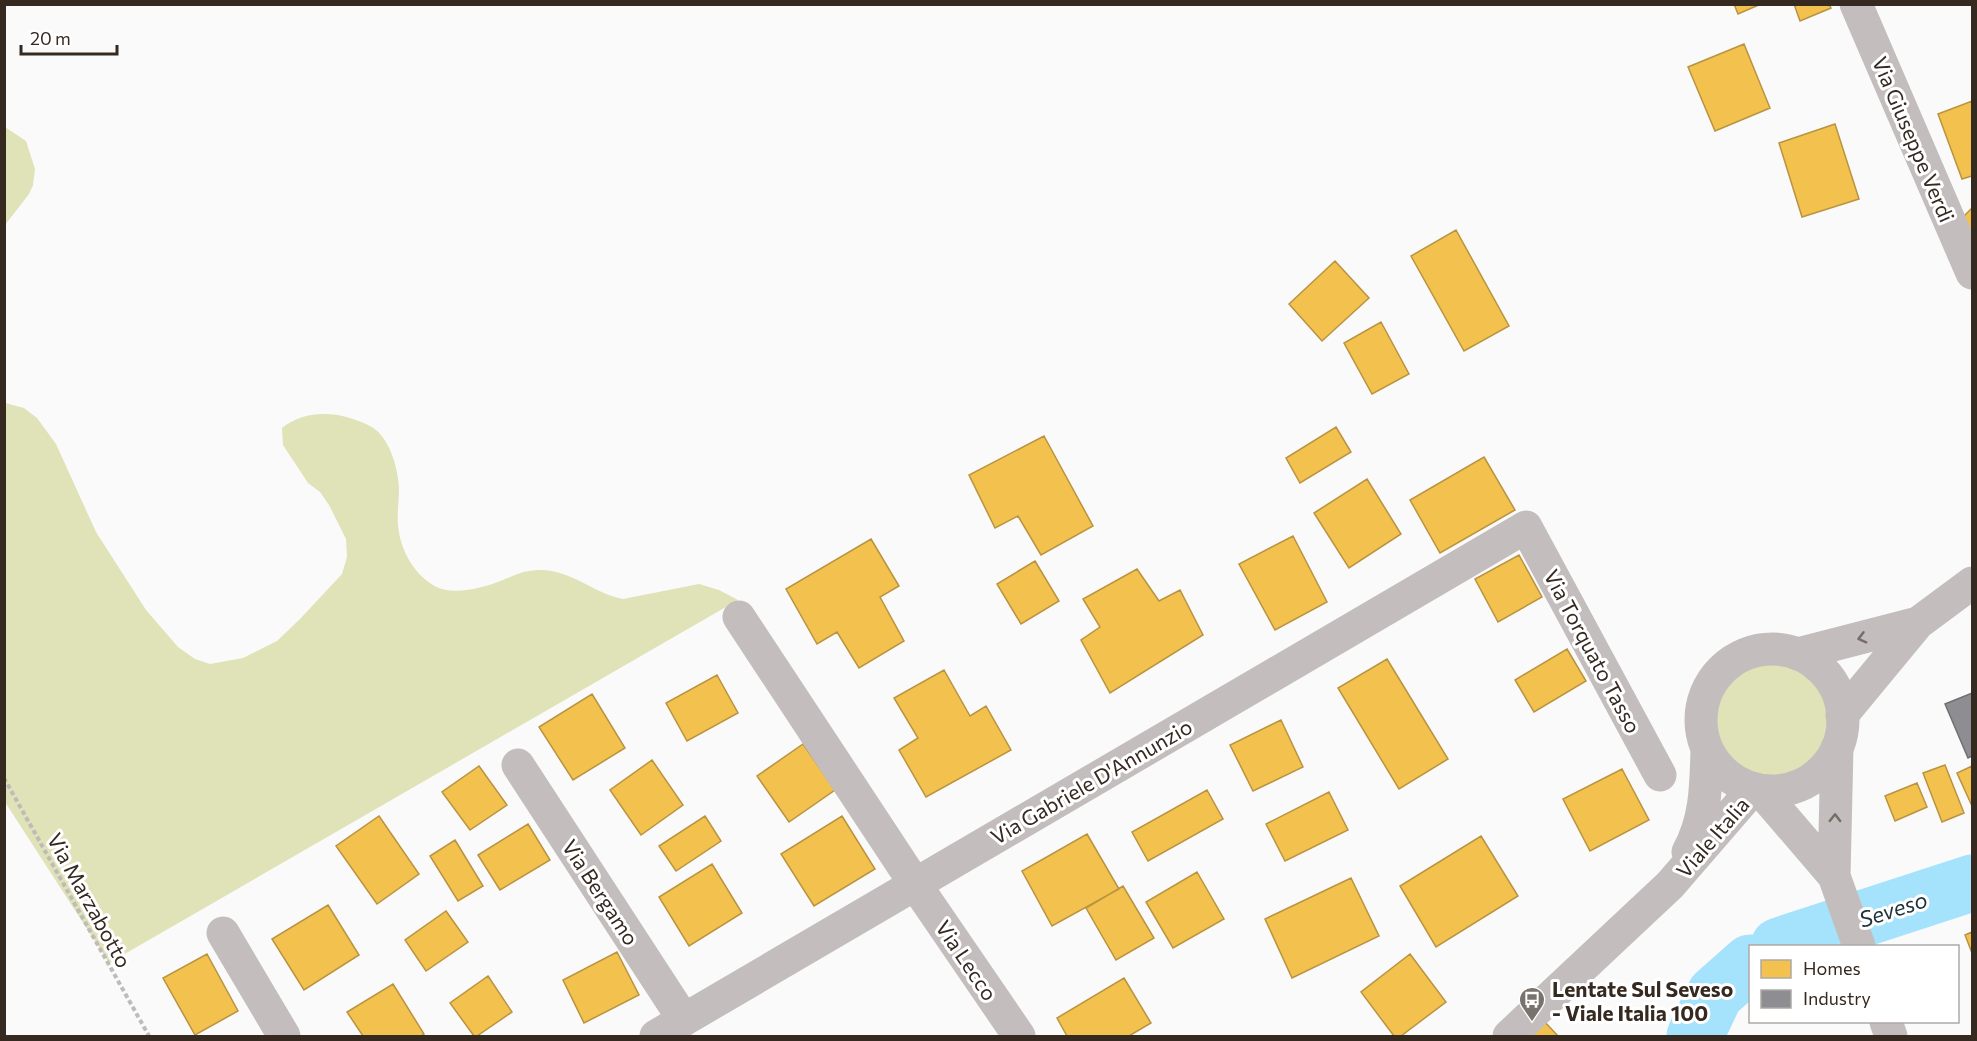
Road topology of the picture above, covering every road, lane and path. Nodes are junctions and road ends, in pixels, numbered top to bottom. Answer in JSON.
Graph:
{"nodes":[{"id":1,"x":1856,"y":4,"type":"edge"},
{"id":2,"x":1972,"y":273,"type":"edge"},
{"id":3,"x":1526,"y":527,"type":"joint"},
{"id":4,"x":1972,"y":583,"type":"edge"},
{"id":5,"x":739,"y":617,"type":"dead end"},
{"id":6,"x":1918,"y":623,"type":"junction"},
{"id":7,"x":1798,"y":654,"type":"junction"},
{"id":8,"x":1842,"y":715,"type":"junction"},
{"id":9,"x":1837,"y":748,"type":"junction"},
{"id":10,"x":1707,"y":750,"type":"junction"},
{"id":11,"x":518,"y":765,"type":"dead end"},
{"id":12,"x":1660,"y":776,"type":"dead end"},
{"id":13,"x":4,"y":778,"type":"edge"},
{"id":14,"x":1757,"y":790,"type":"junction"},
{"id":15,"x":1834,"y":876,"type":"junction"},
{"id":16,"x":915,"y":884,"type":"junction"},
{"id":17,"x":1670,"y":885,"type":"junction"},
{"id":18,"x":223,"y":933,"type":"dead end"},
{"id":19,"x":1859,"y":945,"type":"edge"},
{"id":20,"x":684,"y":1020,"type":"junction"},
{"id":21,"x":149,"y":1036,"type":"edge"},
{"id":22,"x":284,"y":1036,"type":"edge"},
{"id":23,"x":656,"y":1036,"type":"edge"},
{"id":24,"x":1019,"y":1036,"type":"edge"},
{"id":25,"x":1509,"y":1036,"type":"edge"}],
"edges":[{"from":1,"to":2,"type":"street","name":"Via Giuseppe Verdi"},
{"from":3,"to":12,"type":"street","name":"Via Torquato Tasso"},
{"from":3,"to":16,"type":"street","name":"Via Gabriele D'Annunzio"},
{"from":4,"to":6,"type":"street","name":"Viale Italia"},
{"from":5,"to":16,"type":"street","name":"Via Lecco"},
{"from":6,"to":7,"type":"street","name":"Viale Italia","one_way":true},
{"from":6,"to":8,"type":"street","name":"Viale Italia"},
{"from":7,"to":8,"type":"street","name":"Viale Italia"},
{"from":7,"to":10,"type":"street","name":"Viale Italia"},
{"from":8,"to":9,"type":"street","name":"Viale Italia"},
{"from":9,"to":14,"type":"street","name":"Viale Italia"},
{"from":15,"to":9,"type":"street","one_way":true},
{"from":10,"to":14,"type":"street","name":"Viale Italia"},
{"from":10,"to":17,"type":"street","name":"Viale Italia"},
{"from":11,"to":20,"type":"street","name":"Via Bergamo"},
{"from":13,"to":21,"type":"path","name":"Via Marzabotto"},
{"from":14,"to":15,"type":"street"},
{"from":14,"to":17,"type":"street","name":"Viale Italia"},
{"from":15,"to":19,"type":"street"},
{"from":16,"to":20,"type":"street","name":"Via Gabriele D'Annunzio"},
{"from":16,"to":24,"type":"street","name":"Via Lecco"},
{"from":17,"to":25,"type":"street","name":"Viale Italia"},
{"from":18,"to":22,"type":"street"},
{"from":20,"to":23,"type":"street","name":"Via Gabriele D'Annunzio"}]}
